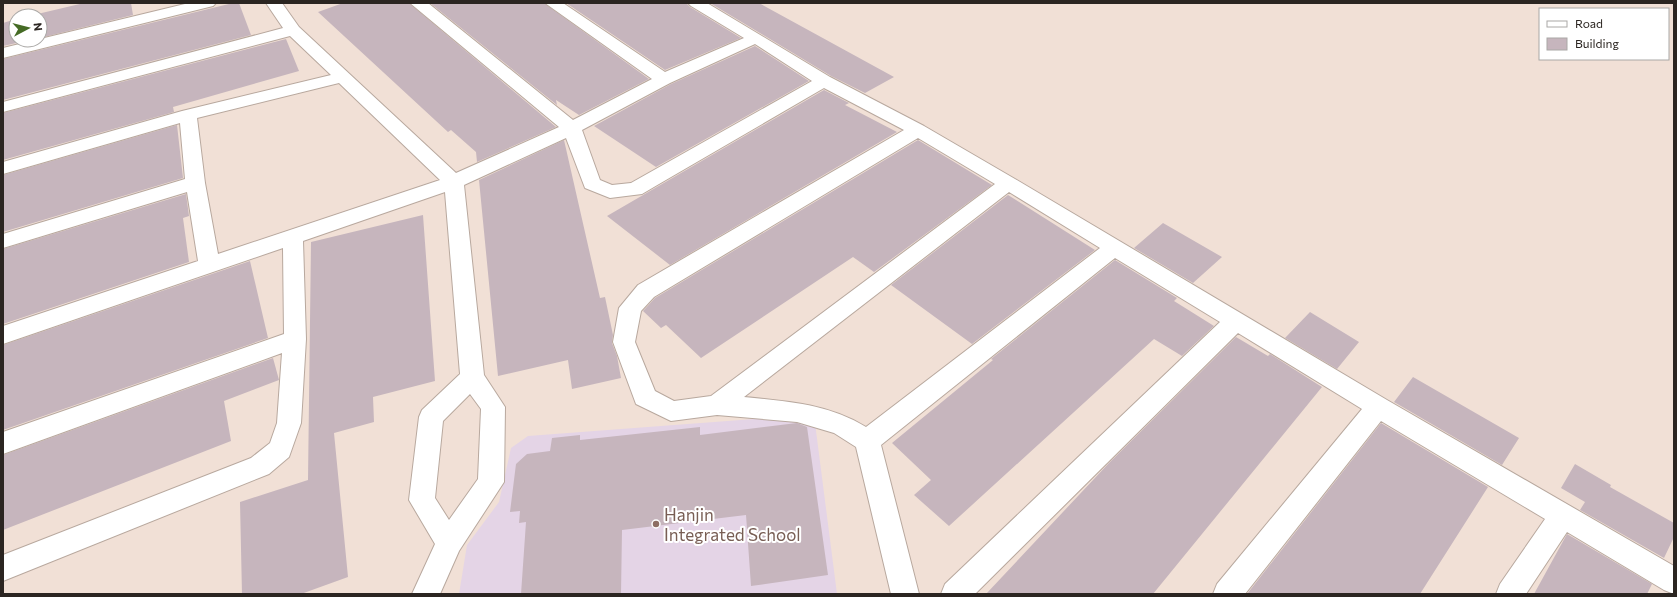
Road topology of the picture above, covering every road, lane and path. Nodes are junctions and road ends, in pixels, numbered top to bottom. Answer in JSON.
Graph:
{"nodes":[{"id":1,"x":208,"y":3,"type":"edge"},
{"id":2,"x":274,"y":3,"type":"edge"},
{"id":3,"x":418,"y":3,"type":"edge"},
{"id":4,"x":553,"y":3,"type":"edge"},
{"id":5,"x":696,"y":3,"type":"edge"},
{"id":6,"x":293,"y":30,"type":"junction"},
{"id":7,"x":756,"y":38,"type":"junction"},
{"id":8,"x":3,"y":53,"type":"edge"},
{"id":9,"x":344,"y":77,"type":"junction"},
{"id":10,"x":664,"y":79,"type":"junction"},
{"id":11,"x":824,"y":81,"type":"junction"},
{"id":12,"x":3,"y":107,"type":"edge"},
{"id":13,"x":188,"y":116,"type":"junction"},
{"id":14,"x":572,"y":128,"type":"junction"},
{"id":15,"x":918,"y":130,"type":"junction"},
{"id":16,"x":3,"y":168,"type":"edge"},
{"id":17,"x":454,"y":182,"type":"junction"},
{"id":18,"x":1008,"y":183,"type":"junction"},
{"id":19,"x":196,"y":184,"type":"junction"},
{"id":20,"x":293,"y":237,"type":"junction"},
{"id":21,"x":3,"y":241,"type":"edge"},
{"id":22,"x":1114,"y":248,"type":"junction"},
{"id":23,"x":209,"y":264,"type":"junction"},
{"id":24,"x":1236,"y":321,"type":"junction"},
{"id":25,"x":3,"y":334,"type":"edge"},
{"id":26,"x":294,"y":339,"type":"junction"},
{"id":27,"x":472,"y":377,"type":"junction"},
{"id":28,"x":717,"y":405,"type":"junction"},
{"id":29,"x":1378,"y":407,"type":"junction"},
{"id":30,"x":867,"y":441,"type":"junction"},
{"id":31,"x":3,"y":443,"type":"edge"},
{"id":32,"x":1563,"y":515,"type":"junction"},
{"id":33,"x":450,"y":543,"type":"junction"},
{"id":34,"x":3,"y":568,"type":"edge"},
{"id":35,"x":1674,"y":581,"type":"edge"},
{"id":36,"x":426,"y":594,"type":"edge"},
{"id":37,"x":905,"y":594,"type":"edge"},
{"id":38,"x":955,"y":594,"type":"edge"},
{"id":39,"x":1227,"y":594,"type":"edge"},
{"id":40,"x":1510,"y":594,"type":"edge"}],
"edges":[{"from":1,"to":8,"type":"street"},
{"from":2,"to":6,"type":"street"},
{"from":3,"to":14,"type":"street"},
{"from":4,"to":10,"type":"street"},
{"from":5,"to":7,"type":"street"},
{"from":6,"to":9,"type":"street"},
{"from":6,"to":12,"type":"street"},
{"from":7,"to":10,"type":"street"},
{"from":7,"to":11,"type":"street"},
{"from":9,"to":13,"type":"street"},
{"from":9,"to":17,"type":"street"},
{"from":10,"to":14,"type":"street"},
{"from":11,"to":14,"type":"street"},
{"from":11,"to":15,"type":"street"},
{"from":13,"to":16,"type":"street"},
{"from":13,"to":19,"type":"street"},
{"from":14,"to":17,"type":"street"},
{"from":15,"to":18,"type":"street"},
{"from":15,"to":28,"type":"street"},
{"from":17,"to":20,"type":"street"},
{"from":17,"to":27,"type":"street"},
{"from":18,"to":22,"type":"street"},
{"from":18,"to":28,"type":"street"},
{"from":19,"to":21,"type":"street"},
{"from":19,"to":23,"type":"street"},
{"from":20,"to":23,"type":"street"},
{"from":20,"to":26,"type":"street"},
{"from":22,"to":24,"type":"street"},
{"from":22,"to":30,"type":"street"},
{"from":23,"to":25,"type":"street"},
{"from":24,"to":29,"type":"street"},
{"from":24,"to":38,"type":"street"},
{"from":26,"to":31,"type":"street"},
{"from":26,"to":34,"type":"street"},
{"from":27,"to":33,"type":"street"},
{"from":27,"to":33,"type":"street"},
{"from":28,"to":30,"type":"street"},
{"from":29,"to":32,"type":"street"},
{"from":29,"to":39,"type":"street"},
{"from":30,"to":37,"type":"street"},
{"from":32,"to":35,"type":"street"},
{"from":32,"to":40,"type":"street"},
{"from":33,"to":36,"type":"street"}]}
